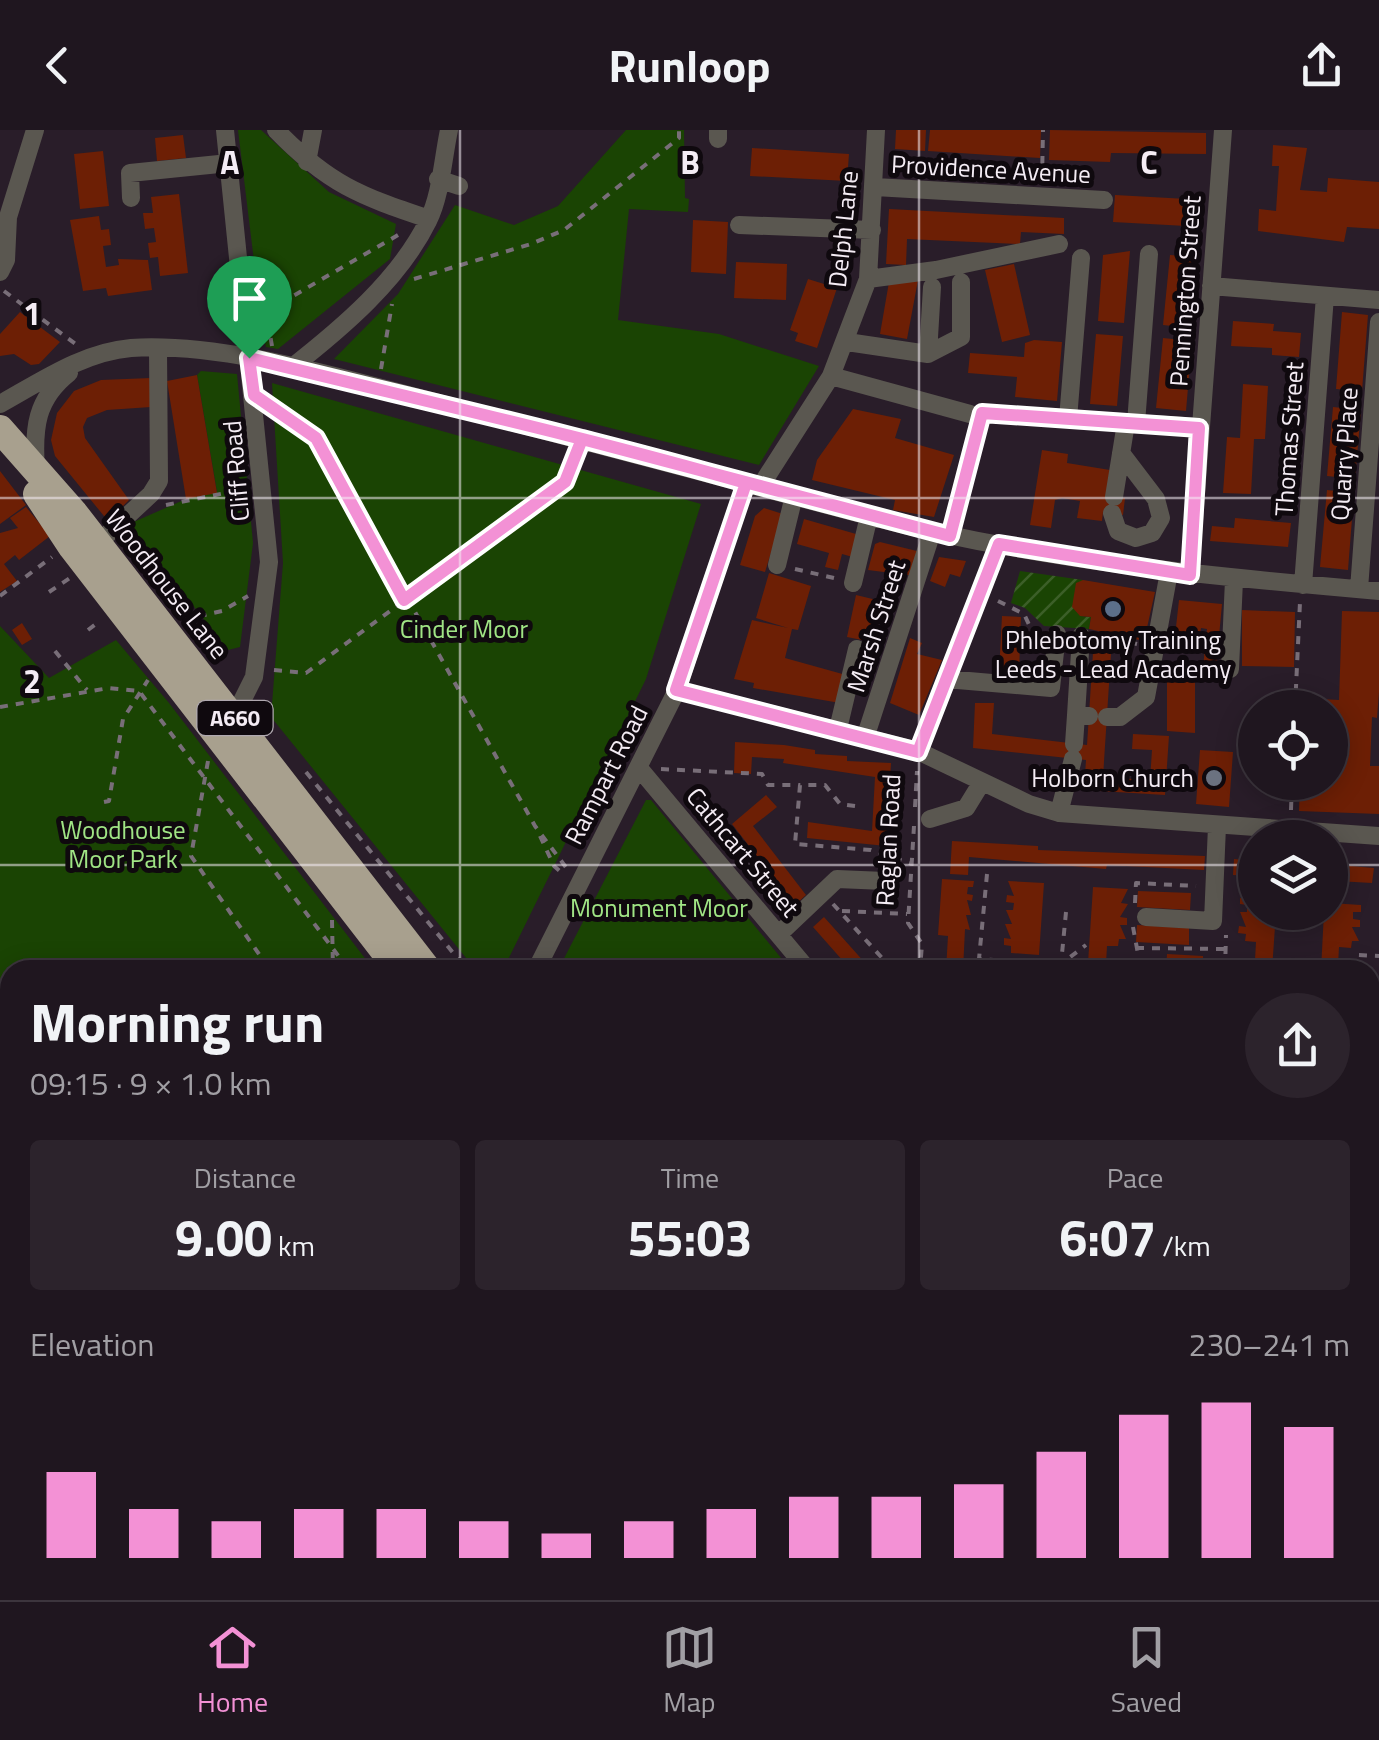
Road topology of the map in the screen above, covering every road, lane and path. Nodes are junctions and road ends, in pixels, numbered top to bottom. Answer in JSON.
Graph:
{"nodes":[{"id":1,"x":35,"y":130,"type":"edge"},
{"id":2,"x":224,"y":130,"type":"edge"},
{"id":3,"x":276,"y":130,"type":"edge"},
{"id":4,"x":313,"y":130,"type":"edge"},
{"id":5,"x":449,"y":130,"type":"edge"},
{"id":6,"x":679,"y":130,"type":"edge"},
{"id":7,"x":876,"y":130,"type":"edge"},
{"id":8,"x":1042,"y":130,"type":"edge"},
{"id":9,"x":1223,"y":130,"type":"edge"},
{"id":10,"x":307,"y":162,"type":"junction"},
{"id":11,"x":229,"y":163,"type":"junction"},
{"id":12,"x":438,"y":179,"type":"junction"},
{"id":13,"x":458,"y":186,"type":"dead end"},
{"id":14,"x":875,"y":187,"type":"junction"},
{"id":15,"x":1041,"y":197,"type":"junction"},
{"id":16,"x":132,"y":198,"type":"dead end"},
{"id":17,"x":1104,"y":200,"type":"dead end"},
{"id":18,"x":430,"y":220,"type":"junction"},
{"id":19,"x":738,"y":225,"type":"dead end"},
{"id":20,"x":872,"y":230,"type":"junction"},
{"id":21,"x":1059,"y":244,"type":"dead end"},
{"id":22,"x":1149,"y":254,"type":"dead end"},
{"id":23,"x":1081,"y":258,"type":"dead end"},
{"id":24,"x":0,"y":272,"type":"edge"},
{"id":25,"x":868,"y":279,"type":"junction"},
{"id":26,"x":412,"y":280,"type":"dead end"},
{"id":27,"x":961,"y":282,"type":"dead end"},
{"id":28,"x":1211,"y":286,"type":"junction"},
{"id":29,"x":932,"y":287,"type":"dead end"},
{"id":30,"x":0,"y":288,"type":"edge"},
{"id":31,"x":1325,"y":296,"type":"junction"},
{"id":32,"x":1379,"y":300,"type":"edge"},
{"id":33,"x":392,"y":302,"type":"dead end"},
{"id":34,"x":1379,"y":322,"type":"edge"},
{"id":35,"x":847,"y":342,"type":"junction"},
{"id":36,"x":158,"y":350,"type":"junction"},
{"id":37,"x":928,"y":354,"type":"junction"},
{"id":38,"x":90,"y":358,"type":"junction"},
{"id":39,"x":249,"y":358,"type":"junction"},
{"id":40,"x":283,"y":366,"type":"junction"},
{"id":41,"x":380,"y":373,"type":"dead end"},
{"id":42,"x":831,"y":376,"type":"junction"},
{"id":43,"x":261,"y":400,"type":"junction"},
{"id":44,"x":0,"y":404,"type":"edge"},
{"id":45,"x":976,"y":414,"type":"junction"},
{"id":46,"x":1068,"y":419,"type":"junction"},
{"id":47,"x":1131,"y":423,"type":"junction"},
{"id":48,"x":1199,"y":428,"type":"junction"},
{"id":49,"x":0,"y":429,"type":"edge"},
{"id":50,"x":582,"y":439,"type":"junction"},
{"id":51,"x":0,"y":451,"type":"edge"},
{"id":52,"x":1121,"y":454,"type":"junction"},
{"id":53,"x":36,"y":470,"type":"junction"},
{"id":54,"x":753,"y":485,"type":"junction"},
{"id":55,"x":263,"y":486,"type":"junction"},
{"id":56,"x":794,"y":496,"type":"junction"},
{"id":57,"x":136,"y":506,"type":"junction"},
{"id":58,"x":869,"y":516,"type":"junction"},
{"id":59,"x":941,"y":534,"type":"junction"},
{"id":60,"x":83,"y":544,"type":"junction"},
{"id":61,"x":999,"y":544,"type":"junction"},
{"id":62,"x":778,"y":565,"type":"joint"},
{"id":63,"x":1169,"y":572,"type":"junction"},
{"id":64,"x":1190,"y":575,"type":"junction"},
{"id":65,"x":1234,"y":580,"type":"junction"},
{"id":66,"x":853,"y":583,"type":"joint"},
{"id":67,"x":1302,"y":585,"type":"junction"},
{"id":68,"x":1359,"y":589,"type":"junction"},
{"id":69,"x":1379,"y":591,"type":"edge"},
{"id":70,"x":251,"y":594,"type":"dead end"},
{"id":71,"x":0,"y":596,"type":"edge"},
{"id":72,"x":404,"y":600,"type":"junction"},
{"id":73,"x":161,"y":625,"type":"junction"},
{"id":74,"x":1056,"y":634,"type":"dead end"},
{"id":75,"x":1081,"y":636,"type":"dead end"},
{"id":76,"x":857,"y":649,"type":"dead end"},
{"id":77,"x":55,"y":652,"type":"dead end"},
{"id":78,"x":161,"y":663,"type":"junction"},
{"id":79,"x":255,"y":668,"type":"junction"},
{"id":80,"x":1230,"y":669,"type":"dead end"},
{"id":81,"x":946,"y":679,"type":"junction"},
{"id":82,"x":676,"y":690,"type":"junction"},
{"id":83,"x":1297,"y":690,"type":"edge"},
{"id":84,"x":88,"y":691,"type":"junction"},
{"id":85,"x":139,"y":691,"type":"junction"},
{"id":86,"x":0,"y":707,"type":"edge"},
{"id":87,"x":1091,"y":716,"type":"junction"},
{"id":88,"x":227,"y":728,"type":"junction"},
{"id":89,"x":838,"y":729,"type":"junction"},
{"id":90,"x":866,"y":736,"type":"junction"},
{"id":91,"x":918,"y":752,"type":"junction"},
{"id":92,"x":297,"y":760,"type":"dead end"},
{"id":93,"x":639,"y":768,"type":"junction"},
{"id":94,"x":202,"y":775,"type":"junction"},
{"id":95,"x":982,"y":782,"type":"junction"},
{"id":96,"x":800,"y":785,"type":"junction"},
{"id":97,"x":104,"y":802,"type":"dead end"},
{"id":98,"x":855,"y":806,"type":"dead end"},
{"id":99,"x":1059,"y":812,"type":"junction"},
{"id":100,"x":930,"y":819,"type":"dead end"},
{"id":101,"x":1217,"y":826,"type":"junction"},
{"id":102,"x":1238,"y":827,"type":"edge"},
{"id":103,"x":1348,"y":834,"type":"edge"},
{"id":104,"x":1379,"y":836,"type":"edge"},
{"id":105,"x":912,"y":864,"type":"junction"},
{"id":106,"x":987,"y":874,"type":"dead end"},
{"id":107,"x":885,"y":881,"type":"dead end"},
{"id":108,"x":578,"y":887,"type":"junction"},
{"id":109,"x":823,"y":893,"type":"junction"},
{"id":110,"x":842,"y":911,"type":"junction"},
{"id":111,"x":1066,"y":912,"type":"dead end"},
{"id":112,"x":909,"y":914,"type":"junction"},
{"id":113,"x":1146,"y":917,"type":"dead end"},
{"id":114,"x":332,"y":918,"type":"dead end"},
{"id":115,"x":1213,"y":921,"type":"junction"},
{"id":116,"x":779,"y":934,"type":"junction"},
{"id":117,"x":1086,"y":945,"type":"dead end"},
{"id":118,"x":332,"y":948,"type":"junction"},
{"id":119,"x":1136,"y":948,"type":"dead end"},
{"id":120,"x":1227,"y":949,"type":"junction"},
{"id":121,"x":1076,"y":954,"type":"junction"},
{"id":122,"x":1379,"y":956,"type":"edge"},
{"id":123,"x":263,"y":960,"type":"edge"},
{"id":124,"x":333,"y":960,"type":"edge"},
{"id":125,"x":341,"y":960,"type":"edge"},
{"id":126,"x":392,"y":960,"type":"edge"},
{"id":127,"x":420,"y":960,"type":"edge"},
{"id":128,"x":459,"y":960,"type":"edge"},
{"id":129,"x":541,"y":960,"type":"edge"},
{"id":130,"x":800,"y":960,"type":"edge"},
{"id":131,"x":884,"y":960,"type":"edge"},
{"id":132,"x":921,"y":960,"type":"edge"},
{"id":133,"x":979,"y":960,"type":"edge"},
{"id":134,"x":1061,"y":960,"type":"edge"},
{"id":135,"x":1067,"y":960,"type":"edge"},
{"id":136,"x":1076,"y":960,"type":"edge"},
{"id":137,"x":1226,"y":960,"type":"edge"},
{"id":138,"x":1358,"y":960,"type":"edge"}],
"edges":[{"from":1,"to":24,"type":"street"},
{"from":2,"to":11,"type":"street","name":"Cliff Road"},
{"from":3,"to":10,"type":"street"},
{"from":4,"to":10,"type":"street"},
{"from":5,"to":12,"type":"street"},
{"from":6,"to":26,"type":"path"},
{"from":7,"to":14,"type":"street","name":"Delph Lane"},
{"from":8,"to":15,"type":"path"},
{"from":9,"to":28,"type":"street","name":"Pennington Street"},
{"from":10,"to":18,"type":"street"},
{"from":11,"to":16,"type":"street"},
{"from":11,"to":39,"type":"street","name":"Cliff Road"},
{"from":12,"to":13,"type":"street"},
{"from":12,"to":18,"type":"street"},
{"from":14,"to":15,"type":"street","name":"Providence Avenue"},
{"from":14,"to":20,"type":"street","name":"Delph Lane"},
{"from":15,"to":17,"type":"street","name":"Providence Avenue"},
{"from":18,"to":40,"type":"street"},
{"from":18,"to":40,"type":"path"},
{"from":19,"to":20,"type":"street"},
{"from":20,"to":25,"type":"street","name":"Delph Lane"},
{"from":21,"to":25,"type":"street"},
{"from":22,"to":47,"type":"street"},
{"from":23,"to":46,"type":"street"},
{"from":25,"to":35,"type":"street","name":"Delph Lane"},
{"from":27,"to":37,"type":"street"},
{"from":28,"to":31,"type":"street"},
{"from":28,"to":48,"type":"street","name":"Pennington Street"},
{"from":29,"to":37,"type":"street"},
{"from":30,"to":38,"type":"path"},
{"from":31,"to":32,"type":"street"},
{"from":31,"to":67,"type":"street","name":"Thomas Street"},
{"from":33,"to":41,"type":"path"},
{"from":34,"to":68,"type":"street","name":"Quarry Place"},
{"from":35,"to":37,"type":"street"},
{"from":35,"to":42,"type":"street","name":"Delph Lane"},
{"from":36,"to":38,"type":"street"},
{"from":36,"to":39,"type":"street"},
{"from":36,"to":57,"type":"street"},
{"from":38,"to":44,"type":"street"},
{"from":38,"to":53,"type":"street"},
{"from":39,"to":40,"type":"street"},
{"from":39,"to":43,"type":"street","name":"Cliff Road"},
{"from":40,"to":43,"type":"path"},
{"from":40,"to":50,"type":"street"},
{"from":42,"to":45,"type":"street"},
{"from":42,"to":54,"type":"street","name":"Delph Lane"},
{"from":43,"to":55,"type":"street","name":"Cliff Road"},
{"from":43,"to":72,"type":"path"},
{"from":45,"to":46,"type":"street"},
{"from":45,"to":59,"type":"path"},
{"from":46,"to":47,"type":"street"},
{"from":47,"to":48,"type":"street"},
{"from":47,"to":52,"type":"street"},
{"from":48,"to":64,"type":"street","name":"Pennington Street"},
{"from":49,"to":53,"type":"highway","name":"Woodhouse Lane","number":"A660"},
{"from":50,"to":54,"type":"street"},
{"from":50,"to":72,"type":"path"},
{"from":51,"to":60,"type":"highway","name":"Woodhouse Lane","number":"A660"},
{"from":52,"to":52,"type":"street"},
{"from":53,"to":60,"type":"highway","name":"Woodhouse Lane","number":"A660"},
{"from":54,"to":56,"type":"street"},
{"from":54,"to":82,"type":"street","name":"Rampart Road"},
{"from":55,"to":57,"type":"path"},
{"from":55,"to":79,"type":"street","name":"Cliff Road"},
{"from":56,"to":58,"type":"street"},
{"from":56,"to":62,"type":"street"},
{"from":57,"to":60,"type":"street"},
{"from":58,"to":59,"type":"street"},
{"from":58,"to":66,"type":"street"},
{"from":59,"to":61,"type":"street"},
{"from":59,"to":90,"type":"street","name":"Marsh Street"},
{"from":60,"to":71,"type":"path"},
{"from":60,"to":73,"type":"highway","name":"Woodhouse Lane","number":"A660"},
{"from":60,"to":78,"type":"highway","name":"Woodhouse Lane","number":"A660"},
{"from":61,"to":63,"type":"street"},
{"from":61,"to":81,"type":"street","name":"Raglan Road"},
{"from":62,"to":66,"type":"path"},
{"from":63,"to":64,"type":"street"},
{"from":63,"to":87,"type":"street"},
{"from":64,"to":65,"type":"street"},
{"from":65,"to":67,"type":"street"},
{"from":65,"to":80,"type":"street"},
{"from":67,"to":68,"type":"street"},
{"from":67,"to":83,"type":"path"},
{"from":68,"to":69,"type":"street"},
{"from":70,"to":73,"type":"path"},
{"from":72,"to":79,"type":"path"},
{"from":72,"to":108,"type":"path"},
{"from":73,"to":88,"type":"highway","name":"Woodhouse Lane","number":"A660"},
{"from":74,"to":81,"type":"street"},
{"from":75,"to":87,"type":"street"},
{"from":76,"to":89,"type":"street"},
{"from":77,"to":84,"type":"path"},
{"from":78,"to":85,"type":"path"},
{"from":78,"to":88,"type":"highway","name":"Woodhouse Lane","number":"A660"},
{"from":79,"to":88,"type":"street","name":"Cliff Road"},
{"from":81,"to":91,"type":"street","name":"Raglan Road"},
{"from":82,"to":89,"type":"street"},
{"from":82,"to":93,"type":"street","name":"Rampart Road"},
{"from":84,"to":85,"type":"path"},
{"from":84,"to":86,"type":"path"},
{"from":85,"to":94,"type":"path"},
{"from":85,"to":97,"type":"path"},
{"from":87,"to":99,"type":"street"},
{"from":88,"to":94,"type":"path"},
{"from":88,"to":126,"type":"highway","name":"Woodhouse Lane","number":"A660"},
{"from":88,"to":127,"type":"highway","name":"Woodhouse Lane","number":"A660"},
{"from":89,"to":90,"type":"street"},
{"from":90,"to":91,"type":"street"},
{"from":91,"to":95,"type":"street"},
{"from":91,"to":105,"type":"path","name":"Raglan Road"},
{"from":92,"to":128,"type":"path"},
{"from":93,"to":96,"type":"path"},
{"from":93,"to":108,"type":"street","name":"Rampart Road"},
{"from":93,"to":116,"type":"street","name":"Cathcart Street"},
{"from":94,"to":118,"type":"path"},
{"from":94,"to":123,"type":"path"},
{"from":95,"to":99,"type":"street"},
{"from":95,"to":100,"type":"street"},
{"from":96,"to":98,"type":"path"},
{"from":96,"to":105,"type":"path"},
{"from":99,"to":101,"type":"street"},
{"from":101,"to":102,"type":"street"},
{"from":101,"to":115,"type":"street"},
{"from":103,"to":104,"type":"street"},
{"from":105,"to":112,"type":"path","name":"Raglan Road"},
{"from":106,"to":133,"type":"path"},
{"from":107,"to":109,"type":"street"},
{"from":108,"to":129,"type":"street","name":"Rampart Road"},
{"from":109,"to":110,"type":"path"},
{"from":109,"to":116,"type":"street"},
{"from":110,"to":112,"type":"path"},
{"from":110,"to":131,"type":"path"},
{"from":111,"to":134,"type":"path"},
{"from":112,"to":132,"type":"path","name":"Raglan Road"},
{"from":113,"to":115,"type":"street"},
{"from":114,"to":118,"type":"path"},
{"from":115,"to":120,"type":"path"},
{"from":116,"to":130,"type":"street","name":"Cathcart Street"},
{"from":117,"to":121,"type":"path"},
{"from":118,"to":124,"type":"path"},
{"from":118,"to":125,"type":"path"},
{"from":119,"to":120,"type":"path"},
{"from":120,"to":137,"type":"path"},
{"from":121,"to":135,"type":"path"},
{"from":121,"to":136,"type":"path"},
{"from":122,"to":138,"type":"path"}]}
